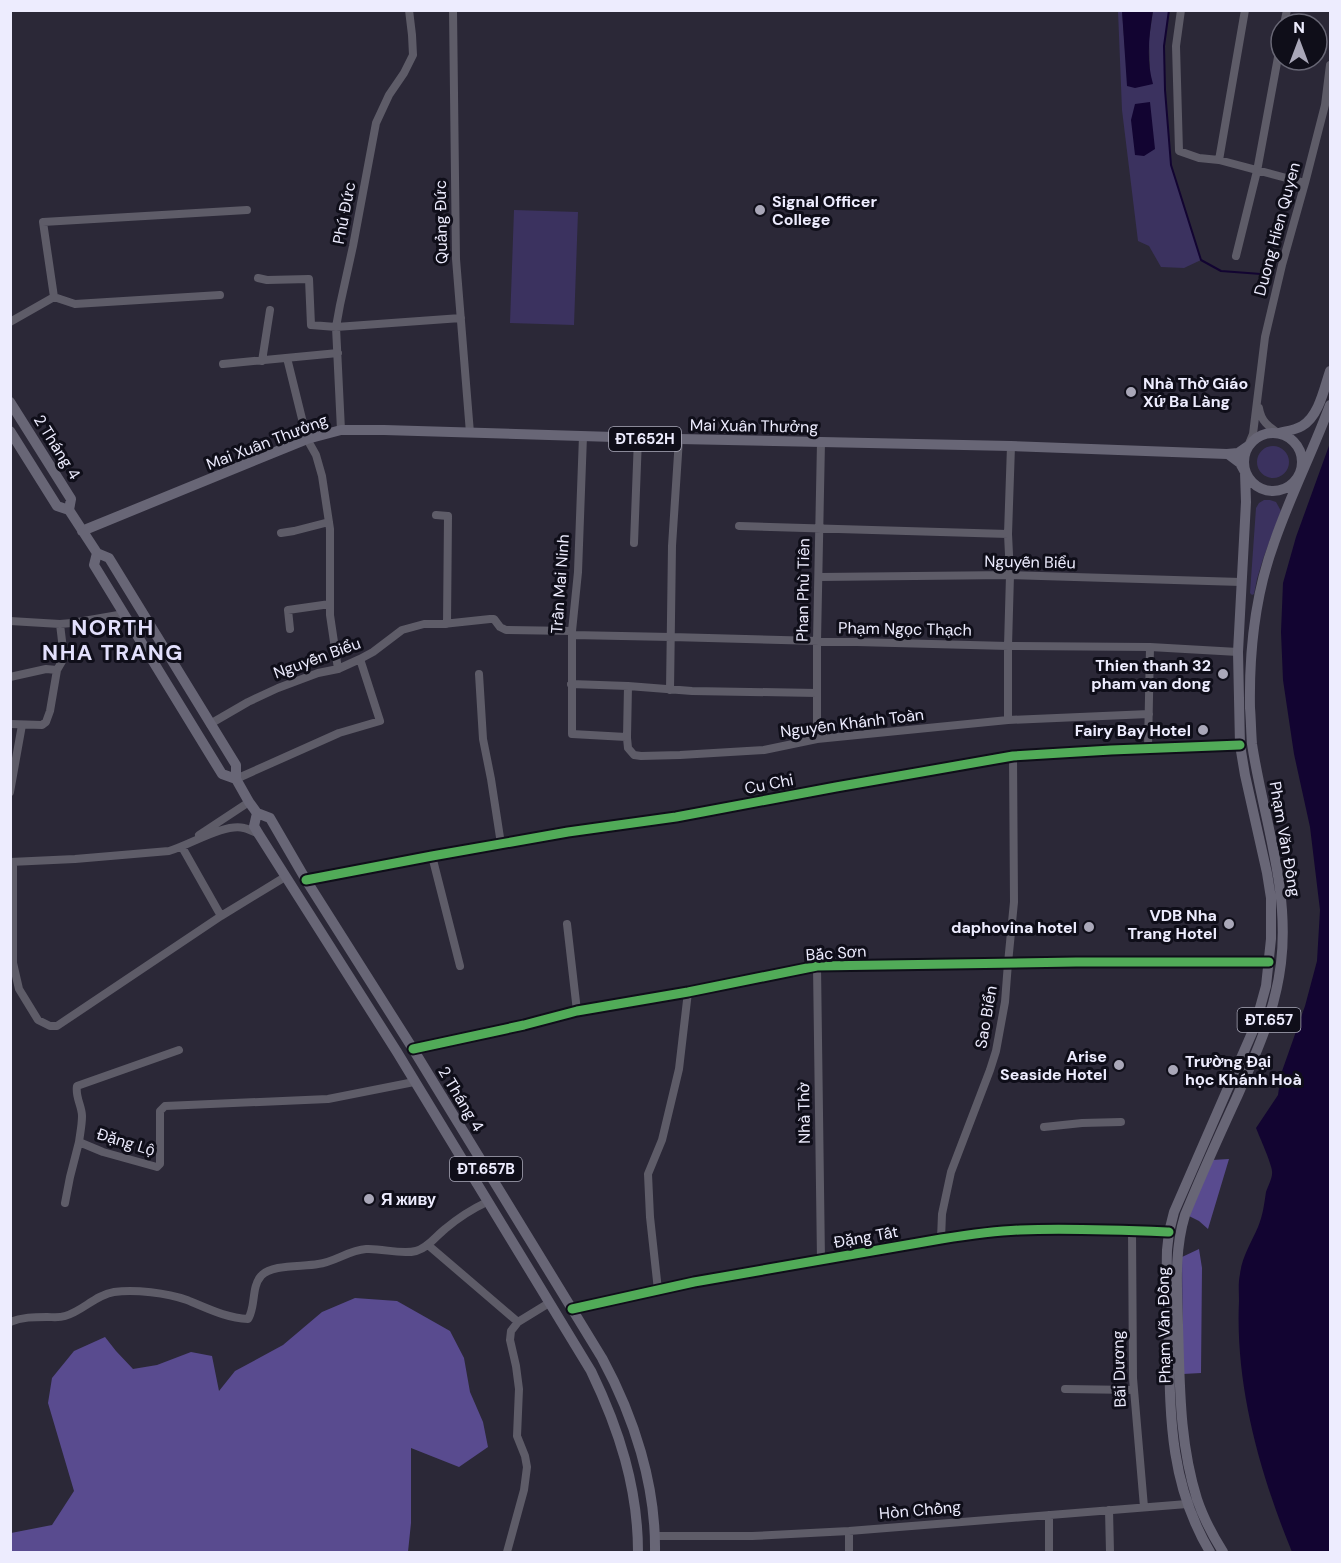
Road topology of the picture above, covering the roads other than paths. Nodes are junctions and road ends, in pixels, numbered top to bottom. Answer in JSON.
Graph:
{"nodes":[{"id":1,"x":409,"y":10,"type":"edge"},
{"id":2,"x":453,"y":10,"type":"edge"},
{"id":3,"x":1181,"y":10,"type":"edge"},
{"id":4,"x":1245,"y":10,"type":"edge"},
{"id":5,"x":1330,"y":65,"type":"edge"},
{"id":6,"x":1275,"y":72,"type":"edge"},
{"id":7,"x":1328,"y":106,"type":"edge"},
{"id":8,"x":1219,"y":160,"type":"junction"},
{"id":9,"x":1257,"y":171,"type":"junction"},
{"id":10,"x":1305,"y":183,"type":"junction"},
{"id":11,"x":247,"y":210,"type":"dead end"},
{"id":12,"x":1236,"y":256,"type":"dead end"},
{"id":13,"x":258,"y":278,"type":"dead end"},
{"id":14,"x":220,"y":295,"type":"dead end"},
{"id":15,"x":54,"y":297,"type":"junction"},
{"id":16,"x":270,"y":310,"type":"dead end"},
{"id":17,"x":461,"y":318,"type":"junction"},
{"id":18,"x":10,"y":322,"type":"edge"},
{"id":19,"x":336,"y":327,"type":"junction"},
{"id":20,"x":338,"y":353,"type":"junction"},
{"id":21,"x":287,"y":358,"type":"junction"},
{"id":22,"x":262,"y":360,"type":"junction"},
{"id":23,"x":223,"y":364,"type":"dead end"},
{"id":24,"x":1330,"y":372,"type":"edge"},
{"id":25,"x":10,"y":402,"type":"edge"},
{"id":26,"x":1258,"y":402,"type":"junction"},
{"id":27,"x":1330,"y":405,"type":"edge"},
{"id":28,"x":340,"y":430,"type":"junction"},
{"id":29,"x":10,"y":431,"type":"edge"},
{"id":30,"x":470,"y":433,"type":"junction"},
{"id":31,"x":1278,"y":433,"type":"junction"},
{"id":32,"x":583,"y":436,"type":"junction"},
{"id":33,"x":638,"y":438,"type":"junction"},
{"id":34,"x":307,"y":440,"type":"junction"},
{"id":35,"x":679,"y":440,"type":"junction"},
{"id":36,"x":821,"y":442,"type":"junction"},
{"id":37,"x":1011,"y":446,"type":"junction"},
{"id":38,"x":1248,"y":446,"type":"junction"},
{"id":39,"x":1227,"y":454,"type":"junction"},
{"id":40,"x":1245,"y":472,"type":"junction"},
{"id":41,"x":1301,"y":473,"type":"junction"},
{"id":42,"x":69,"y":510,"type":"junction"},
{"id":43,"x":436,"y":515,"type":"dead end"},
{"id":44,"x":329,"y":522,"type":"junction"},
{"id":45,"x":739,"y":526,"type":"dead end"},
{"id":46,"x":819,"y":528,"type":"junction"},
{"id":47,"x":82,"y":531,"type":"junction"},
{"id":48,"x":281,"y":532,"type":"dead end"},
{"id":49,"x":1008,"y":534,"type":"junction"},
{"id":50,"x":634,"y":543,"type":"dead end"},
{"id":51,"x":96,"y":553,"type":"junction"},
{"id":52,"x":1010,"y":575,"type":"junction"},
{"id":53,"x":819,"y":577,"type":"junction"},
{"id":54,"x":1241,"y":582,"type":"junction"},
{"id":55,"x":330,"y":604,"type":"junction"},
{"id":56,"x":124,"y":614,"type":"junction"},
{"id":57,"x":10,"y":621,"type":"edge"},
{"id":58,"x":60,"y":624,"type":"junction"},
{"id":59,"x":447,"y":624,"type":"junction"},
{"id":60,"x":290,"y":628,"type":"dead end"},
{"id":61,"x":572,"y":633,"type":"junction"},
{"id":62,"x":671,"y":636,"type":"junction"},
{"id":63,"x":816,"y":641,"type":"junction"},
{"id":64,"x":1008,"y":646,"type":"junction"},
{"id":65,"x":1150,"y":647,"type":"junction"},
{"id":66,"x":1238,"y":652,"type":"junction"},
{"id":67,"x":360,"y":659,"type":"junction"},
{"id":68,"x":338,"y":669,"type":"junction"},
{"id":69,"x":57,"y":670,"type":"junction"},
{"id":70,"x":479,"y":674,"type":"dead end"},
{"id":71,"x":10,"y":676,"type":"edge"},
{"id":72,"x":570,"y":684,"type":"junction"},
{"id":73,"x":628,"y":686,"type":"junction"},
{"id":74,"x":670,"y":690,"type":"junction"},
{"id":75,"x":817,"y":693,"type":"junction"},
{"id":76,"x":1149,"y":714,"type":"junction"},
{"id":77,"x":1008,"y":720,"type":"junction"},
{"id":78,"x":10,"y":724,"type":"edge"},
{"id":79,"x":210,"y":724,"type":"junction"},
{"id":80,"x":22,"y":725,"type":"junction"},
{"id":81,"x":627,"y":737,"type":"junction"},
{"id":82,"x":818,"y":739,"type":"junction"},
{"id":83,"x":1252,"y":743,"type":"junction"},
{"id":84,"x":1240,"y":745,"type":"junction"},
{"id":85,"x":1148,"y":748,"type":"junction"},
{"id":86,"x":1013,"y":756,"type":"junction"},
{"id":87,"x":236,"y":779,"type":"junction"},
{"id":88,"x":10,"y":792,"type":"edge"},
{"id":89,"x":249,"y":802,"type":"junction"},
{"id":90,"x":257,"y":813,"type":"junction"},
{"id":91,"x":258,"y":833,"type":"junction"},
{"id":92,"x":501,"y":844,"type":"junction"},
{"id":93,"x":182,"y":847,"type":"junction"},
{"id":94,"x":432,"y":856,"type":"junction"},
{"id":95,"x":12,"y":862,"type":"edge"},
{"id":96,"x":285,"y":877,"type":"junction"},
{"id":97,"x":306,"y":880,"type":"junction"},
{"id":98,"x":221,"y":916,"type":"junction"},
{"id":99,"x":567,"y":924,"type":"dead end"},
{"id":100,"x":1269,"y":962,"type":"junction"},
{"id":101,"x":1281,"y":962,"type":"junction"},
{"id":102,"x":1008,"y":963,"type":"junction"},
{"id":103,"x":459,"y":966,"type":"dead end"},
{"id":104,"x":817,"y":966,"type":"junction"},
{"id":105,"x":688,"y":992,"type":"junction"},
{"id":106,"x":577,"y":1011,"type":"junction"},
{"id":107,"x":413,"y":1049,"type":"junction"},
{"id":108,"x":179,"y":1050,"type":"dead end"},
{"id":109,"x":397,"y":1052,"type":"junction"},
{"id":110,"x":414,"y":1082,"type":"junction"},
{"id":111,"x":1121,"y":1122,"type":"dead end"},
{"id":112,"x":1044,"y":1127,"type":"dead end"},
{"id":113,"x":79,"y":1143,"type":"junction"},
{"id":114,"x":487,"y":1202,"type":"junction"},
{"id":115,"x":65,"y":1203,"type":"dead end"},
{"id":116,"x":1132,"y":1230,"type":"junction"},
{"id":117,"x":1174,"y":1232,"type":"junction"},
{"id":118,"x":941,"y":1239,"type":"junction"},
{"id":119,"x":428,"y":1245,"type":"junction"},
{"id":120,"x":821,"y":1260,"type":"junction"},
{"id":121,"x":658,"y":1290,"type":"junction"},
{"id":122,"x":549,"y":1303,"type":"junction"},
{"id":123,"x":572,"y":1309,"type":"junction"},
{"id":124,"x":558,"y":1317,"type":"junction"},
{"id":125,"x":10,"y":1322,"type":"edge"},
{"id":126,"x":518,"y":1322,"type":"junction"},
{"id":127,"x":1065,"y":1389,"type":"dead end"},
{"id":128,"x":1133,"y":1390,"type":"junction"},
{"id":129,"x":1192,"y":1502,"type":"junction"},
{"id":130,"x":1144,"y":1507,"type":"junction"},
{"id":131,"x":1110,"y":1510,"type":"junction"},
{"id":132,"x":1048,"y":1515,"type":"junction"},
{"id":133,"x":638,"y":1527,"type":"junction"},
{"id":134,"x":849,"y":1531,"type":"junction"},
{"id":135,"x":655,"y":1536,"type":"junction"},
{"id":136,"x":507,"y":1552,"type":"edge"},
{"id":137,"x":638,"y":1552,"type":"edge"},
{"id":138,"x":655,"y":1552,"type":"edge"},
{"id":139,"x":849,"y":1552,"type":"edge"},
{"id":140,"x":1049,"y":1552,"type":"edge"},
{"id":141,"x":1110,"y":1552,"type":"edge"},
{"id":142,"x":1210,"y":1552,"type":"edge"},
{"id":143,"x":1223,"y":1552,"type":"edge"}],
"edges":[{"from":1,"to":19,"type":"street","name":"Phú Đức"},
{"from":2,"to":17,"type":"street","name":"Quảng Đức"},
{"from":3,"to":8,"type":"street"},
{"from":4,"to":8,"type":"street"},
{"from":5,"to":7,"type":"street","name":"Duong Hien Quyen"},
{"from":6,"to":9,"type":"street"},
{"from":7,"to":10,"type":"street","name":"Duong Hien Quyen"},
{"from":8,"to":9,"type":"street"},
{"from":9,"to":10,"type":"street"},
{"from":9,"to":12,"type":"street"},
{"from":10,"to":26,"type":"street","name":"Duong Hien Quyen"},
{"from":11,"to":15,"type":"street"},
{"from":13,"to":19,"type":"street"},
{"from":14,"to":15,"type":"street"},
{"from":15,"to":18,"type":"street"},
{"from":16,"to":22,"type":"street"},
{"from":17,"to":19,"type":"street"},
{"from":17,"to":30,"type":"street","name":"Quảng Đức"},
{"from":19,"to":20,"type":"street","name":"Phú Đức"},
{"from":20,"to":21,"type":"street"},
{"from":20,"to":28,"type":"street","name":"Phú Đức"},
{"from":21,"to":22,"type":"street"},
{"from":21,"to":34,"type":"street"},
{"from":22,"to":23,"type":"street"},
{"from":24,"to":31,"type":"main road"},
{"from":25,"to":42,"type":"main road","name":"2 Tháng 4","number":"ĐT.657B"},
{"from":26,"to":31,"type":"street"},
{"from":26,"to":38,"type":"street","name":"Duong Hien Quyen"},
{"from":27,"to":41,"type":"main road","name":"Phạm Văn Đồng","number":"ĐT.657"},
{"from":28,"to":30,"type":"main road","name":"Mai Xuân Thưởng","number":"ĐT.652H"},
{"from":28,"to":34,"type":"main road","name":"Mai Xuân Thưởng","number":"ĐT.652H"},
{"from":29,"to":42,"type":"main road","name":"2 Tháng 4","number":"ĐT.657B"},
{"from":30,"to":32,"type":"main road","name":"Mai Xuân Thưởng","number":"ĐT.652H"},
{"from":31,"to":38,"type":"main road"},
{"from":31,"to":41,"type":"main road"},
{"from":32,"to":33,"type":"main road","name":"Mai Xuân Thưởng","number":"ĐT.652H"},
{"from":32,"to":61,"type":"street","name":"Trần Mai Ninh"},
{"from":33,"to":35,"type":"main road","name":"Mai Xuân Thưởng","number":"ĐT.652H"},
{"from":33,"to":50,"type":"street"},
{"from":34,"to":44,"type":"street"},
{"from":34,"to":47,"type":"main road","name":"Mai Xuân Thưởng","number":"ĐT.652H"},
{"from":35,"to":36,"type":"main road","name":"Mai Xuân Thưởng","number":"ĐT.652H"},
{"from":35,"to":62,"type":"street"},
{"from":36,"to":37,"type":"main road","name":"Mai Xuân Thưởng","number":"ĐT.652H"},
{"from":36,"to":46,"type":"street","name":"Phan Phù Tiên"},
{"from":37,"to":39,"type":"main road","name":"Mai Xuân Thưởng","number":"ĐT.652H"},
{"from":37,"to":49,"type":"street"},
{"from":38,"to":39,"type":"main road","name":"Mai Xuân Thưởng","number":"ĐT.652H"},
{"from":38,"to":40,"type":"main road","number":"ĐT.657"},
{"from":39,"to":40,"type":"main road"},
{"from":40,"to":41,"type":"main road","number":"ĐT.657"},
{"from":40,"to":54,"type":"main road","name":"Phạm Văn Đồng","number":"ĐT.657"},
{"from":41,"to":83,"type":"main road","name":"Phạm Văn Đồng","number":"ĐT.657"},
{"from":42,"to":47,"type":"main road","name":"2 Tháng 4","number":"ĐT.657B"},
{"from":43,"to":59,"type":"street"},
{"from":44,"to":48,"type":"street"},
{"from":44,"to":55,"type":"street"},
{"from":45,"to":46,"type":"street"},
{"from":46,"to":49,"type":"street"},
{"from":46,"to":53,"type":"street","name":"Phan Phù Tiên"},
{"from":47,"to":51,"type":"main road","name":"2 Tháng 4","number":"ĐT.657B"},
{"from":49,"to":52,"type":"street"},
{"from":51,"to":56,"type":"main road","name":"2 Tháng 4","number":"ĐT.657B"},
{"from":51,"to":79,"type":"main road","name":"2 Tháng 4","number":"ĐT.657B"},
{"from":52,"to":53,"type":"street","name":"Nguyễn Biểu"},
{"from":52,"to":54,"type":"street","name":"Nguyễn Biểu"},
{"from":52,"to":64,"type":"street"},
{"from":53,"to":63,"type":"street","name":"Phan Phù Tiên"},
{"from":54,"to":66,"type":"main road","name":"Phạm Văn Đồng","number":"ĐT.657"},
{"from":55,"to":60,"type":"street"},
{"from":55,"to":68,"type":"street"},
{"from":56,"to":58,"type":"street"},
{"from":56,"to":87,"type":"main road","name":"2 Tháng 4","number":"ĐT.657B"},
{"from":57,"to":58,"type":"street"},
{"from":58,"to":69,"type":"street"},
{"from":59,"to":61,"type":"street","name":"Nguyễn Biểu"},
{"from":59,"to":67,"type":"street","name":"Nguyễn Biểu"},
{"from":61,"to":62,"type":"street","name":"Phạm Ngọc Thạch"},
{"from":61,"to":72,"type":"street","name":"Trần Mai Ninh"},
{"from":62,"to":63,"type":"street","name":"Phạm Ngọc Thạch"},
{"from":62,"to":74,"type":"street"},
{"from":63,"to":64,"type":"street","name":"Phạm Ngọc Thạch"},
{"from":63,"to":75,"type":"street","name":"Phan Phù Tiên"},
{"from":64,"to":65,"type":"street","name":"Phạm Ngọc Thạch"},
{"from":64,"to":77,"type":"street"},
{"from":65,"to":66,"type":"street","name":"Phạm Ngọc Thạch"},
{"from":65,"to":76,"type":"street"},
{"from":66,"to":84,"type":"main road","name":"Phạm Văn Đồng","number":"ĐT.657"},
{"from":67,"to":68,"type":"street","name":"Nguyễn Biểu"},
{"from":67,"to":87,"type":"street"},
{"from":68,"to":79,"type":"street","name":"Nguyễn Biểu"},
{"from":69,"to":71,"type":"street"},
{"from":69,"to":80,"type":"street"},
{"from":70,"to":92,"type":"street"},
{"from":72,"to":73,"type":"street"},
{"from":72,"to":81,"type":"street","name":"Trần Mai Ninh"},
{"from":73,"to":74,"type":"street"},
{"from":73,"to":81,"type":"street"},
{"from":74,"to":75,"type":"street"},
{"from":75,"to":82,"type":"street","name":"Phan Phù Tiên"},
{"from":76,"to":77,"type":"street","name":"Nguyễn Khánh Toàn"},
{"from":76,"to":85,"type":"street"},
{"from":77,"to":82,"type":"street","name":"Nguyễn Khánh Toàn"},
{"from":78,"to":80,"type":"street"},
{"from":79,"to":87,"type":"main road","name":"2 Tháng 4","number":"ĐT.657B"},
{"from":80,"to":88,"type":"street"},
{"from":81,"to":82,"type":"street","name":"Nguyễn Khánh Toàn"},
{"from":83,"to":84,"type":"main road"},
{"from":83,"to":101,"type":"main road","name":"Phạm Văn Đồng","number":"ĐT.657"},
{"from":84,"to":85,"type":"street","name":"Cu Chi"},
{"from":84,"to":100,"type":"main road","name":"Phạm Văn Đồng","number":"ĐT.657"},
{"from":85,"to":86,"type":"street","name":"Cu Chi"},
{"from":86,"to":92,"type":"street","name":"Cu Chi"},
{"from":86,"to":102,"type":"street","name":"Sao Biển"},
{"from":87,"to":89,"type":"main road","name":"2 Tháng 4","number":"ĐT.657B"},
{"from":89,"to":90,"type":"main road","name":"2 Tháng 4","number":"ĐT.657B"},
{"from":89,"to":93,"type":"street"},
{"from":90,"to":91,"type":"main road","name":"2 Tháng 4","number":"ĐT.657B"},
{"from":90,"to":97,"type":"main road","name":"2 Tháng 4","number":"ĐT.657B"},
{"from":91,"to":93,"type":"street"},
{"from":91,"to":96,"type":"main road","name":"2 Tháng 4","number":"ĐT.657B"},
{"from":92,"to":94,"type":"street","name":"Cu Chi"},
{"from":93,"to":95,"type":"street"},
{"from":93,"to":98,"type":"street"},
{"from":94,"to":97,"type":"street","name":"Cu Chi"},
{"from":94,"to":103,"type":"street"},
{"from":95,"to":98,"type":"street"},
{"from":96,"to":98,"type":"street"},
{"from":96,"to":109,"type":"main road","name":"2 Tháng 4","number":"ĐT.657B"},
{"from":97,"to":107,"type":"main road","name":"2 Tháng 4","number":"ĐT.657B"},
{"from":99,"to":106,"type":"street"},
{"from":100,"to":101,"type":"main road"},
{"from":100,"to":102,"type":"street","name":"Bắc Sơn"},
{"from":100,"to":117,"type":"main road","name":"Phạm Văn Đồng","number":"ĐT.657"},
{"from":101,"to":117,"type":"main road","name":"Phạm Văn Đồng","number":"ĐT.657"},
{"from":102,"to":104,"type":"street","name":"Bắc Sơn"},
{"from":102,"to":118,"type":"street","name":"Sao Biển"},
{"from":104,"to":105,"type":"street","name":"Bắc Sơn"},
{"from":104,"to":120,"type":"street","name":"Nhà Thờ"},
{"from":105,"to":106,"type":"street","name":"Bắc Sơn"},
{"from":105,"to":121,"type":"street"},
{"from":106,"to":107,"type":"street","name":"Bắc Sơn"},
{"from":107,"to":109,"type":"main road"},
{"from":107,"to":123,"type":"main road","name":"2 Tháng 4","number":"ĐT.657B"},
{"from":108,"to":113,"type":"street","name":"Đặng Lộ"},
{"from":109,"to":110,"type":"main road","name":"2 Tháng 4","number":"ĐT.657B"},
{"from":110,"to":113,"type":"street","name":"Đặng Lộ"},
{"from":110,"to":114,"type":"main road","name":"2 Tháng 4","number":"ĐT.657B"},
{"from":111,"to":112,"type":"street"},
{"from":113,"to":115,"type":"street"},
{"from":114,"to":119,"type":"street"},
{"from":114,"to":122,"type":"main road","name":"2 Tháng 4","number":"ĐT.657B"},
{"from":116,"to":117,"type":"street","name":"Đặng Tất"},
{"from":116,"to":118,"type":"street","name":"Đặng Tất"},
{"from":116,"to":128,"type":"street","name":"Bãi Dương"},
{"from":117,"to":129,"type":"main road","name":"Phạm Văn Đồng","number":"ĐT.657"},
{"from":118,"to":120,"type":"street","name":"Đặng Tất"},
{"from":119,"to":125,"type":"street"},
{"from":119,"to":126,"type":"street"},
{"from":120,"to":121,"type":"street","name":"Đặng Tất"},
{"from":121,"to":123,"type":"street","name":"Đặng Tất"},
{"from":122,"to":124,"type":"main road","name":"2 Tháng 4","number":"ĐT.657B"},
{"from":122,"to":126,"type":"street"},
{"from":123,"to":124,"type":"main road"},
{"from":123,"to":135,"type":"main road","name":"2 Tháng 4","number":"ĐT.657B"},
{"from":124,"to":133,"type":"main road","name":"2 Tháng 4","number":"ĐT.657B"},
{"from":126,"to":136,"type":"street"},
{"from":127,"to":128,"type":"street"},
{"from":128,"to":130,"type":"street","name":"Bãi Dương"},
{"from":129,"to":130,"type":"street","name":"Hòn Chồng"},
{"from":129,"to":142,"type":"main road","name":"Phạm Văn Đồng","number":"ĐT.657"},
{"from":129,"to":143,"type":"main road","name":"Phạm Văn Đồng","number":"ĐT.657"},
{"from":130,"to":131,"type":"street","name":"Hòn Chồng"},
{"from":131,"to":132,"type":"street","name":"Hòn Chồng"},
{"from":131,"to":141,"type":"street"},
{"from":132,"to":134,"type":"street","name":"Hòn Chồng"},
{"from":132,"to":140,"type":"street"},
{"from":133,"to":135,"type":"main road"},
{"from":133,"to":137,"type":"main road","name":"2 Tháng 4","number":"ĐT.657B"},
{"from":134,"to":135,"type":"street","name":"Hòn Chồng"},
{"from":134,"to":139,"type":"street"},
{"from":135,"to":138,"type":"main road","name":"2 Tháng 4","number":"ĐT.657B"}]}
